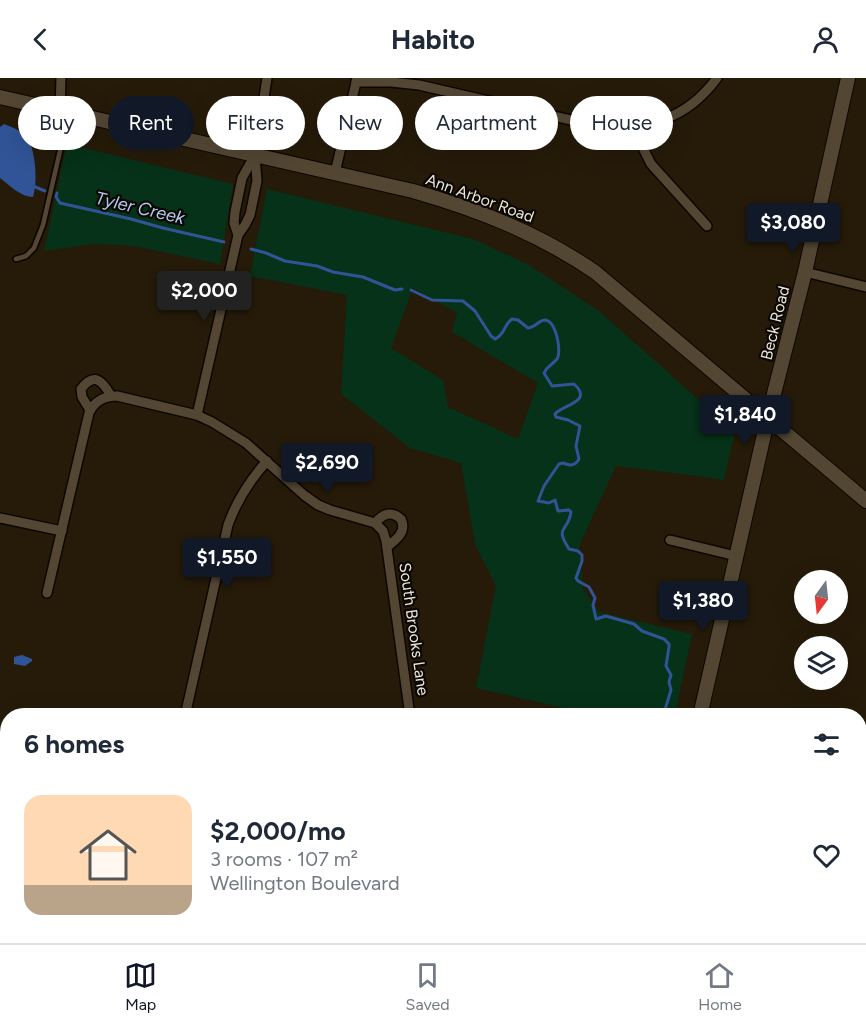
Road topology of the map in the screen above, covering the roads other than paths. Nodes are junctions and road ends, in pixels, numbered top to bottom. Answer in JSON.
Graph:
{"nodes":[{"id":1,"x":61,"y":78,"type":"edge"},
{"id":2,"x":267,"y":78,"type":"edge"},
{"id":3,"x":717,"y":78,"type":"edge"},
{"id":4,"x":848,"y":78,"type":"edge"},
{"id":5,"x":356,"y":80,"type":"edge"},
{"id":6,"x":63,"y":96,"type":"edge"},
{"id":7,"x":0,"y":97,"type":"edge"},
{"id":8,"x":18,"y":101,"type":"edge"},
{"id":9,"x":673,"y":115,"type":"edge"},
{"id":10,"x":96,"y":119,"type":"edge"},
{"id":11,"x":570,"y":120,"type":"edge"},
{"id":12,"x":57,"y":150,"type":"edge"},
{"id":13,"x":644,"y":150,"type":"edge"},
{"id":14,"x":255,"y":154,"type":"junction"},
{"id":15,"x":335,"y":173,"type":"junction"},
{"id":16,"x":707,"y":226,"type":"dead end"},
{"id":17,"x":238,"y":235,"type":"junction"},
{"id":18,"x":16,"y":259,"type":"dead end"},
{"id":19,"x":805,"y":272,"type":"junction"},
{"id":20,"x":866,"y":287,"type":"edge"},
{"id":21,"x":111,"y":396,"type":"junction"},
{"id":22,"x":90,"y":410,"type":"junction"},
{"id":23,"x":197,"y":415,"type":"junction"},
{"id":24,"x":768,"y":417,"type":"junction"},
{"id":25,"x":267,"y":460,"type":"junction"},
{"id":26,"x":866,"y":501,"type":"edge"},
{"id":27,"x":0,"y":518,"type":"edge"},
{"id":28,"x":375,"y":523,"type":"junction"},
{"id":29,"x":62,"y":531,"type":"junction"},
{"id":30,"x":670,"y":540,"type":"dead end"},
{"id":31,"x":387,"y":547,"type":"junction"},
{"id":32,"x":736,"y":556,"type":"junction"},
{"id":33,"x":47,"y":593,"type":"dead end"},
{"id":34,"x":187,"y":708,"type":"edge"},
{"id":35,"x":409,"y":708,"type":"edge"},
{"id":36,"x":702,"y":708,"type":"edge"}],
"edges":[{"from":1,"to":6,"type":"street"},
{"from":2,"to":14,"type":"street"},
{"from":3,"to":9,"type":"street"},
{"from":4,"to":19,"type":"main road","name":"Beck Road"},
{"from":5,"to":11,"type":"street"},
{"from":5,"to":15,"type":"street"},
{"from":7,"to":8,"type":"main road","name":"Ann Arbor Road"},
{"from":10,"to":14,"type":"main road","name":"Ann Arbor Road"},
{"from":12,"to":18,"type":"lane"},
{"from":13,"to":16,"type":"street"},
{"from":14,"to":15,"type":"main road","name":"Ann Arbor Road"},
{"from":14,"to":17,"type":"street"},
{"from":14,"to":17,"type":"street"},
{"from":15,"to":24,"type":"main road","name":"Ann Arbor Road"},
{"from":17,"to":23,"type":"street"},
{"from":19,"to":20,"type":"street"},
{"from":19,"to":24,"type":"main road","name":"Beck Road"},
{"from":21,"to":22,"type":"street"},
{"from":21,"to":22,"type":"street"},
{"from":21,"to":23,"type":"street","name":"South Brooks Lane"},
{"from":22,"to":29,"type":"street"},
{"from":23,"to":25,"type":"street","name":"South Brooks Lane"},
{"from":24,"to":26,"type":"main road","name":"Ann Arbor Road"},
{"from":24,"to":32,"type":"main road","name":"Beck Road"},
{"from":25,"to":28,"type":"street","name":"South Brooks Lane"},
{"from":25,"to":34,"type":"street"},
{"from":27,"to":29,"type":"street"},
{"from":28,"to":31,"type":"street","name":"South Brooks Lane"},
{"from":28,"to":31,"type":"street","name":"South Brooks Lane"},
{"from":29,"to":33,"type":"street"},
{"from":30,"to":32,"type":"street"},
{"from":31,"to":35,"type":"street","name":"South Brooks Lane"},
{"from":32,"to":36,"type":"main road","name":"Beck Road"}]}
